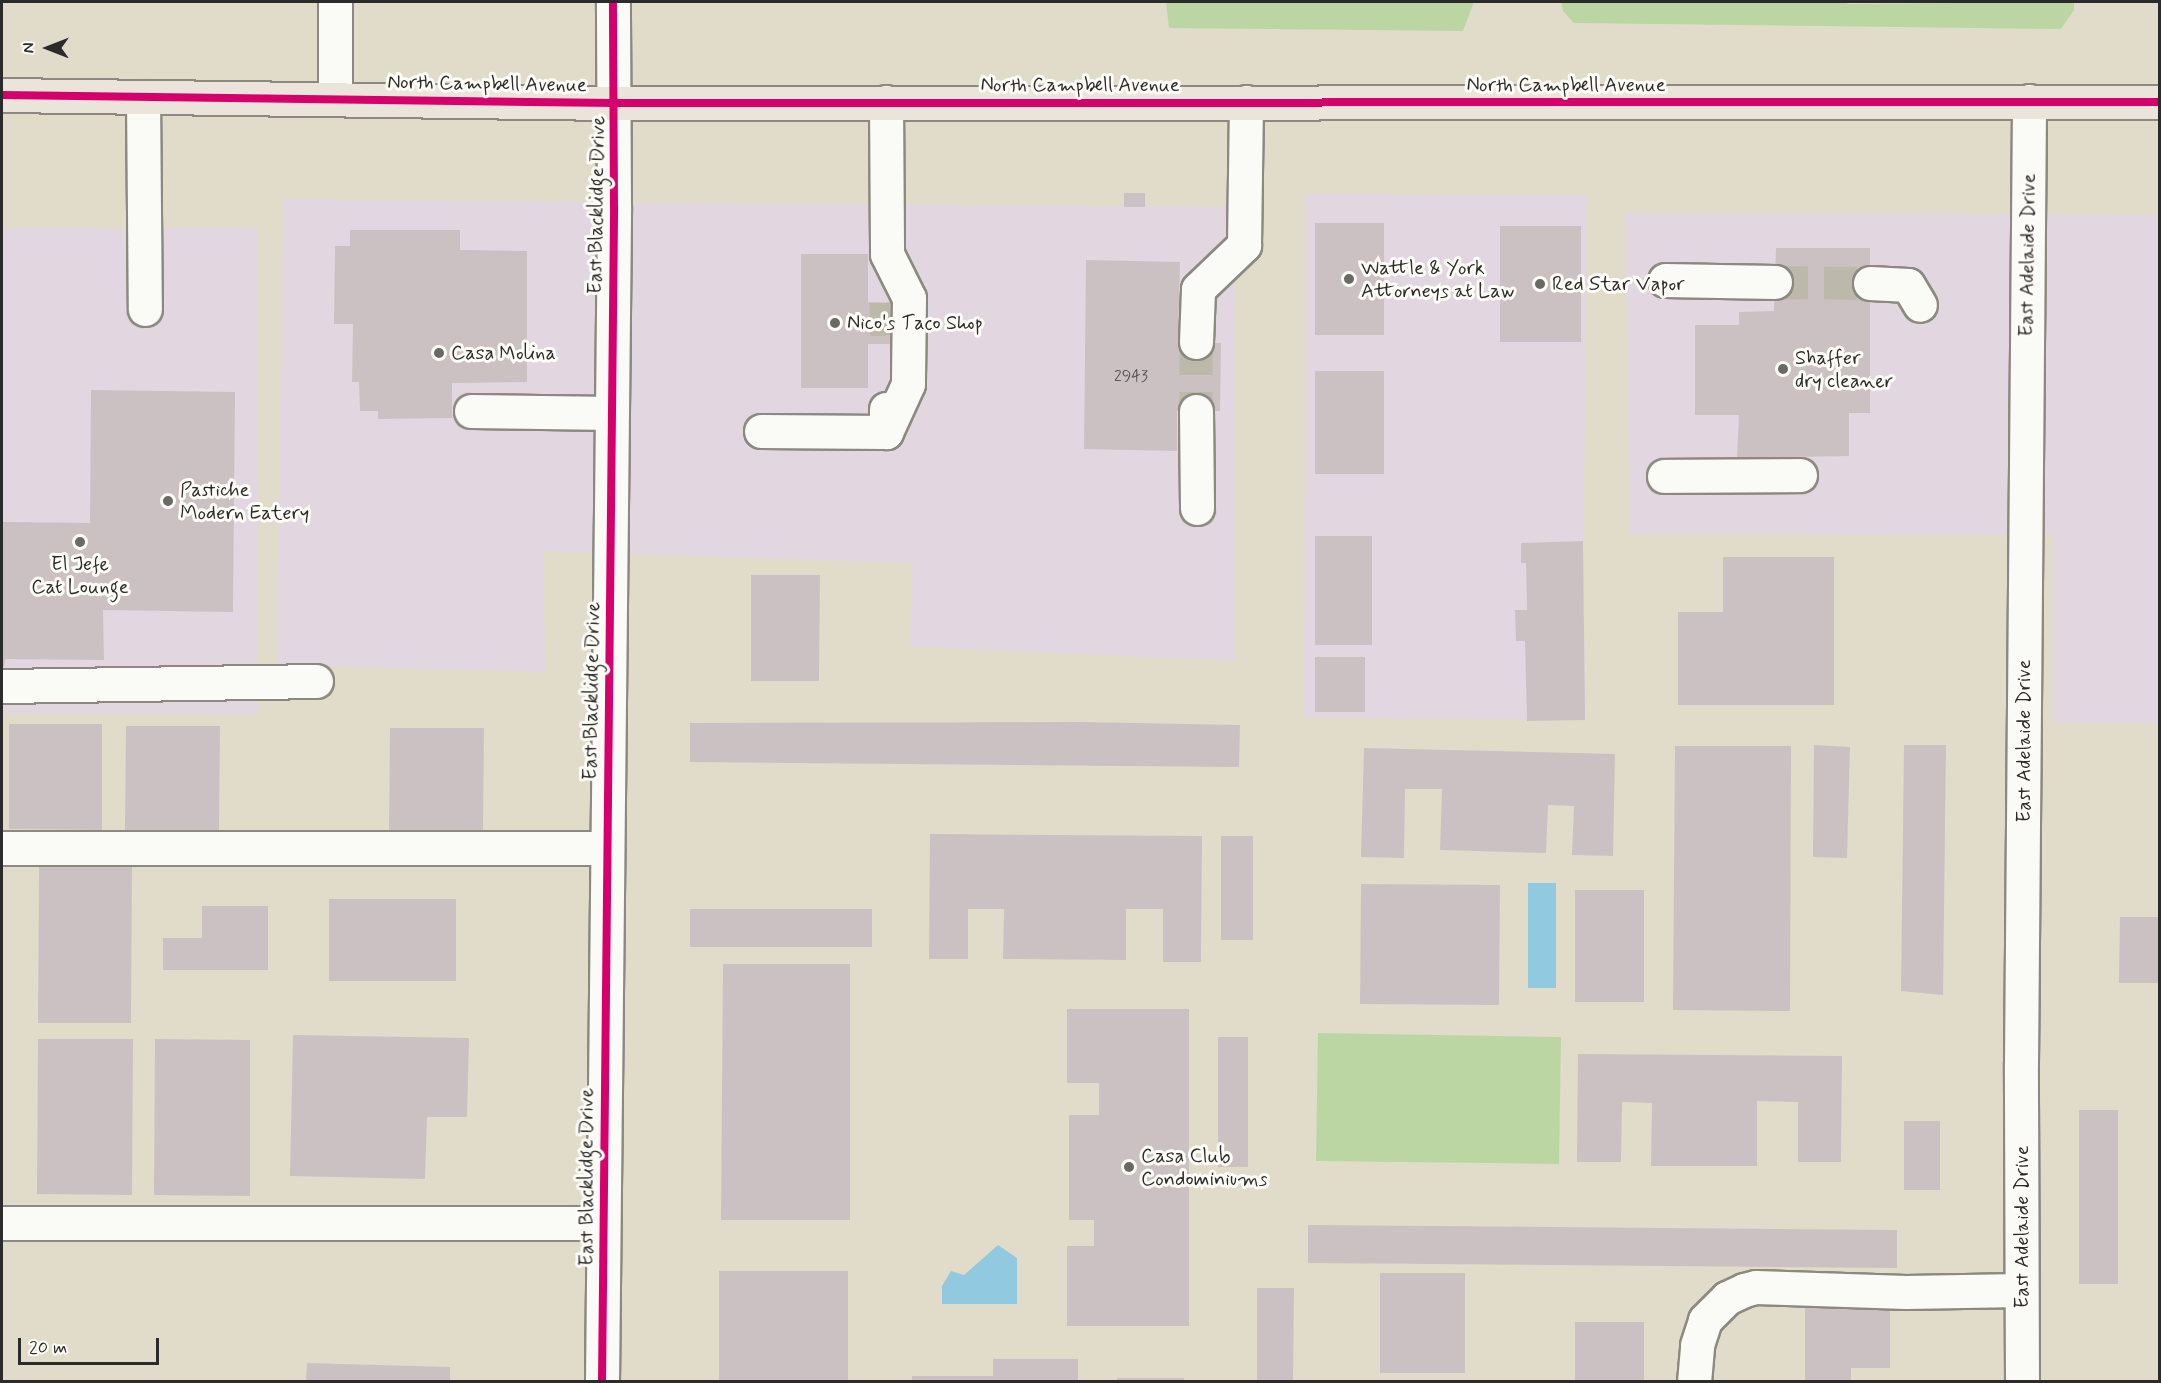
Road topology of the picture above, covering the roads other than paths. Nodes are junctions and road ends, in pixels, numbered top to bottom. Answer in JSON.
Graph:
{"nodes":[{"id":1,"x":335,"y":2,"type":"edge"},
{"id":2,"x":614,"y":2,"type":"edge"},
{"id":3,"x":2,"y":95,"type":"edge"},
{"id":4,"x":143,"y":97,"type":"junction"},
{"id":5,"x":335,"y":99,"type":"junction"},
{"id":6,"x":2029,"y":101,"type":"junction"},
{"id":7,"x":615,"y":102,"type":"junction"},
{"id":8,"x":886,"y":102,"type":"junction"},
{"id":9,"x":1246,"y":102,"type":"junction"},
{"id":10,"x":2160,"y":102,"type":"edge"},
{"id":11,"x":887,"y":254,"type":"junction"},
{"id":12,"x":1665,"y":280,"type":"dead end"},
{"id":13,"x":1775,"y":282,"type":"tunnel mouth"},
{"id":14,"x":1870,"y":284,"type":"tunnel mouth"},
{"id":15,"x":886,"y":302,"type":"tunnel mouth"},
{"id":16,"x":1920,"y":305,"type":"dead end"},
{"id":17,"x":145,"y":309,"type":"dead end"},
{"id":18,"x":1196,"y":342,"type":"tunnel mouth"},
{"id":19,"x":887,"y":344,"type":"tunnel mouth"},
{"id":20,"x":471,"y":411,"type":"dead end"},
{"id":21,"x":1196,"y":411,"type":"tunnel mouth"},
{"id":22,"x":612,"y":413,"type":"junction"},
{"id":23,"x":761,"y":431,"type":"dead end"},
{"id":24,"x":886,"y":432,"type":"junction"},
{"id":25,"x":1800,"y":475,"type":"dead end"},
{"id":26,"x":1664,"y":476,"type":"dead end"},
{"id":27,"x":1197,"y":508,"type":"dead end"},
{"id":28,"x":316,"y":681,"type":"dead end"},
{"id":29,"x":2,"y":686,"type":"edge"},
{"id":30,"x":2,"y":848,"type":"edge"},
{"id":31,"x":607,"y":848,"type":"junction"},
{"id":32,"x":2,"y":1223,"type":"edge"},
{"id":33,"x":603,"y":1224,"type":"junction"},
{"id":34,"x":2021,"y":1290,"type":"junction"},
{"id":35,"x":602,"y":1382,"type":"edge"},
{"id":36,"x":1694,"y":1382,"type":"edge"},
{"id":37,"x":2022,"y":1382,"type":"edge"}],
"edges":[{"from":1,"to":5,"type":"street"},
{"from":2,"to":7,"type":"street","name":"East Blacklidge Drive"},
{"from":3,"to":4,"type":"main road","name":"North Campbell Avenue"},
{"from":4,"to":5,"type":"main road","name":"North Campbell Avenue"},
{"from":4,"to":17,"type":"street"},
{"from":5,"to":7,"type":"main road","name":"North Campbell Avenue"},
{"from":6,"to":9,"type":"main road","name":"North Campbell Avenue"},
{"from":6,"to":10,"type":"main road","name":"North Campbell Avenue"},
{"from":6,"to":34,"type":"street","name":"East Adelaide Drive"},
{"from":7,"to":8,"type":"main road","name":"North Campbell Avenue"},
{"from":7,"to":22,"type":"street","name":"East Blacklidge Drive"},
{"from":8,"to":9,"type":"main road","name":"North Campbell Avenue"},
{"from":8,"to":11,"type":"street"},
{"from":9,"to":18,"type":"street"},
{"from":11,"to":15,"type":"street"},
{"from":11,"to":24,"type":"street"},
{"from":12,"to":13,"type":"street"},
{"from":14,"to":16,"type":"street"},
{"from":19,"to":24,"type":"street"},
{"from":20,"to":22,"type":"street"},
{"from":21,"to":27,"type":"street"},
{"from":22,"to":31,"type":"street","name":"East Blacklidge Drive"},
{"from":23,"to":24,"type":"street"},
{"from":25,"to":26,"type":"street"},
{"from":28,"to":29,"type":"street"},
{"from":30,"to":31,"type":"street"},
{"from":31,"to":33,"type":"street","name":"East Blacklidge Drive"},
{"from":32,"to":33,"type":"street"},
{"from":33,"to":35,"type":"street","name":"East Blacklidge Drive"},
{"from":34,"to":36,"type":"street"},
{"from":34,"to":37,"type":"street","name":"East Adelaide Drive"}]}
